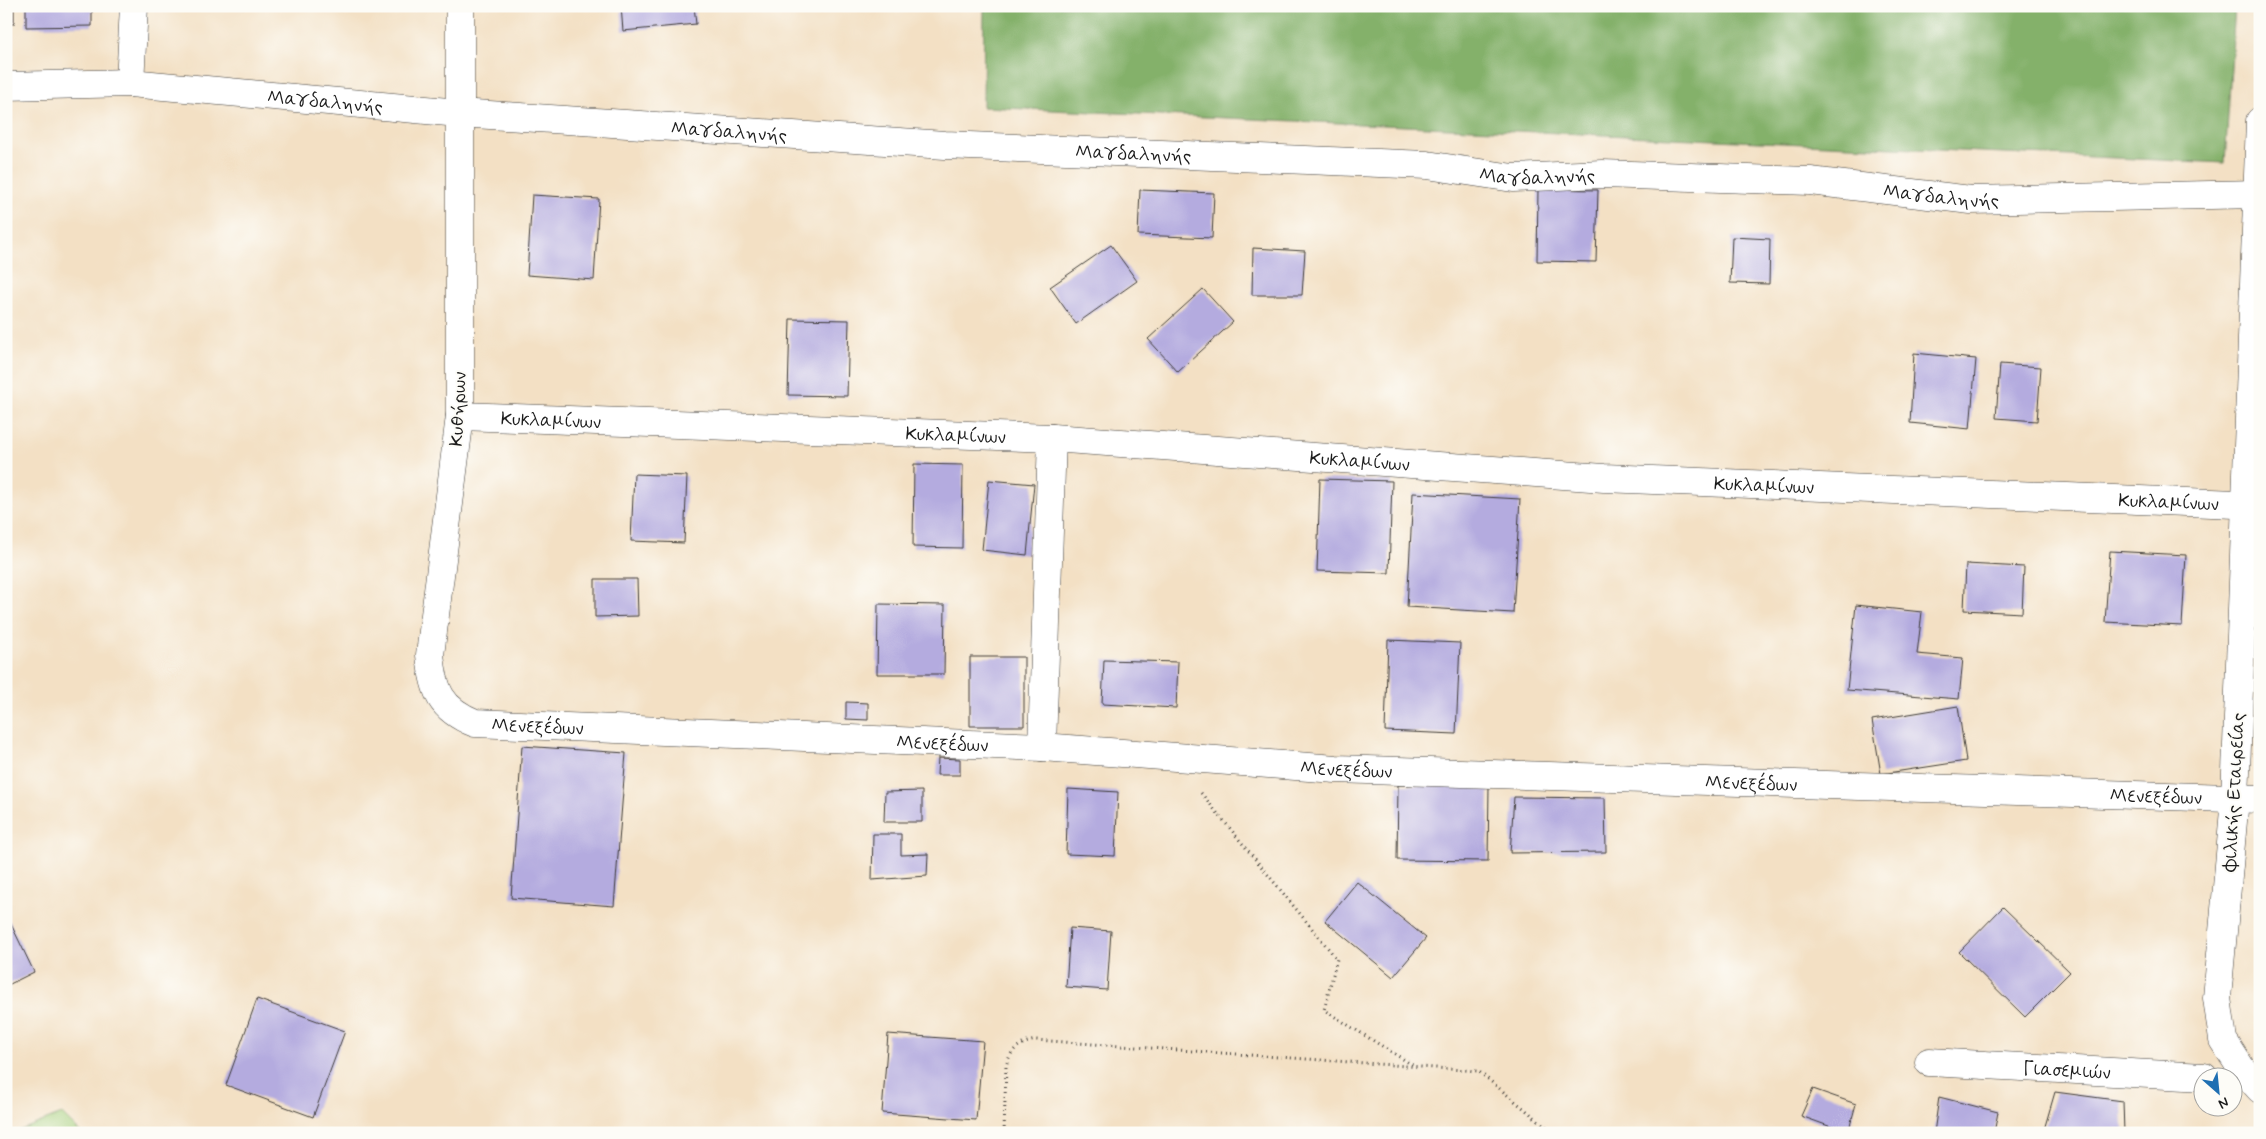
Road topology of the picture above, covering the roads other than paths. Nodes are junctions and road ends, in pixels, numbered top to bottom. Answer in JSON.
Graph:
{"nodes":[{"id":1,"x":134,"y":6,"type":"edge"},
{"id":2,"x":460,"y":6,"type":"edge"},
{"id":3,"x":130,"y":83,"type":"junction"},
{"id":4,"x":6,"y":86,"type":"edge"},
{"id":5,"x":459,"y":114,"type":"junction"},
{"id":6,"x":2260,"y":121,"type":"edge"},
{"id":7,"x":2258,"y":193,"type":"edge"},
{"id":8,"x":460,"y":416,"type":"junction"},
{"id":9,"x":1052,"y":438,"type":"junction"},
{"id":10,"x":2252,"y":505,"type":"edge"},
{"id":11,"x":442,"y":701,"type":"joint"},
{"id":12,"x":1042,"y":747,"type":"junction"},
{"id":13,"x":2247,"y":799,"type":"edge"},
{"id":14,"x":1929,"y":1062,"type":"dead end"},
{"id":15,"x":2250,"y":1069,"type":"edge"},
{"id":16,"x":2194,"y":1076,"type":"edge"},
{"id":17,"x":2260,"y":1089,"type":"edge"}],
"edges":[{"from":1,"to":3,"type":"street"},
{"from":2,"to":5,"type":"street","name":"Κυθήρων"},
{"from":3,"to":4,"type":"street","name":"Μαγδαληνής"},
{"from":3,"to":5,"type":"street","name":"Μαγδαληνής"},
{"from":5,"to":7,"type":"street","name":"Μαγδαληνής"},
{"from":5,"to":8,"type":"street","name":"Κυθήρων"},
{"from":6,"to":7,"type":"street","name":"Φιλικής Εταιρείας"},
{"from":7,"to":10,"type":"street","name":"Φιλικής Εταιρείας"},
{"from":8,"to":9,"type":"street","name":"Κυκλαμίνων"},
{"from":8,"to":11,"type":"street","name":"Κυθήρων"},
{"from":9,"to":10,"type":"street","name":"Κυκλαμίνων"},
{"from":9,"to":12,"type":"street"},
{"from":10,"to":13,"type":"street","name":"Φιλικής Εταιρείας"},
{"from":11,"to":12,"type":"street","name":"Μενεξέδων"},
{"from":12,"to":13,"type":"street","name":"Μενεξέδων"},
{"from":13,"to":15,"type":"street","name":"Φιλικής Εταιρείας"},
{"from":14,"to":16,"type":"street","name":"Γιασεμιών"},
{"from":15,"to":17,"type":"street","name":"Φιλικής Εταιρείας"}]}
